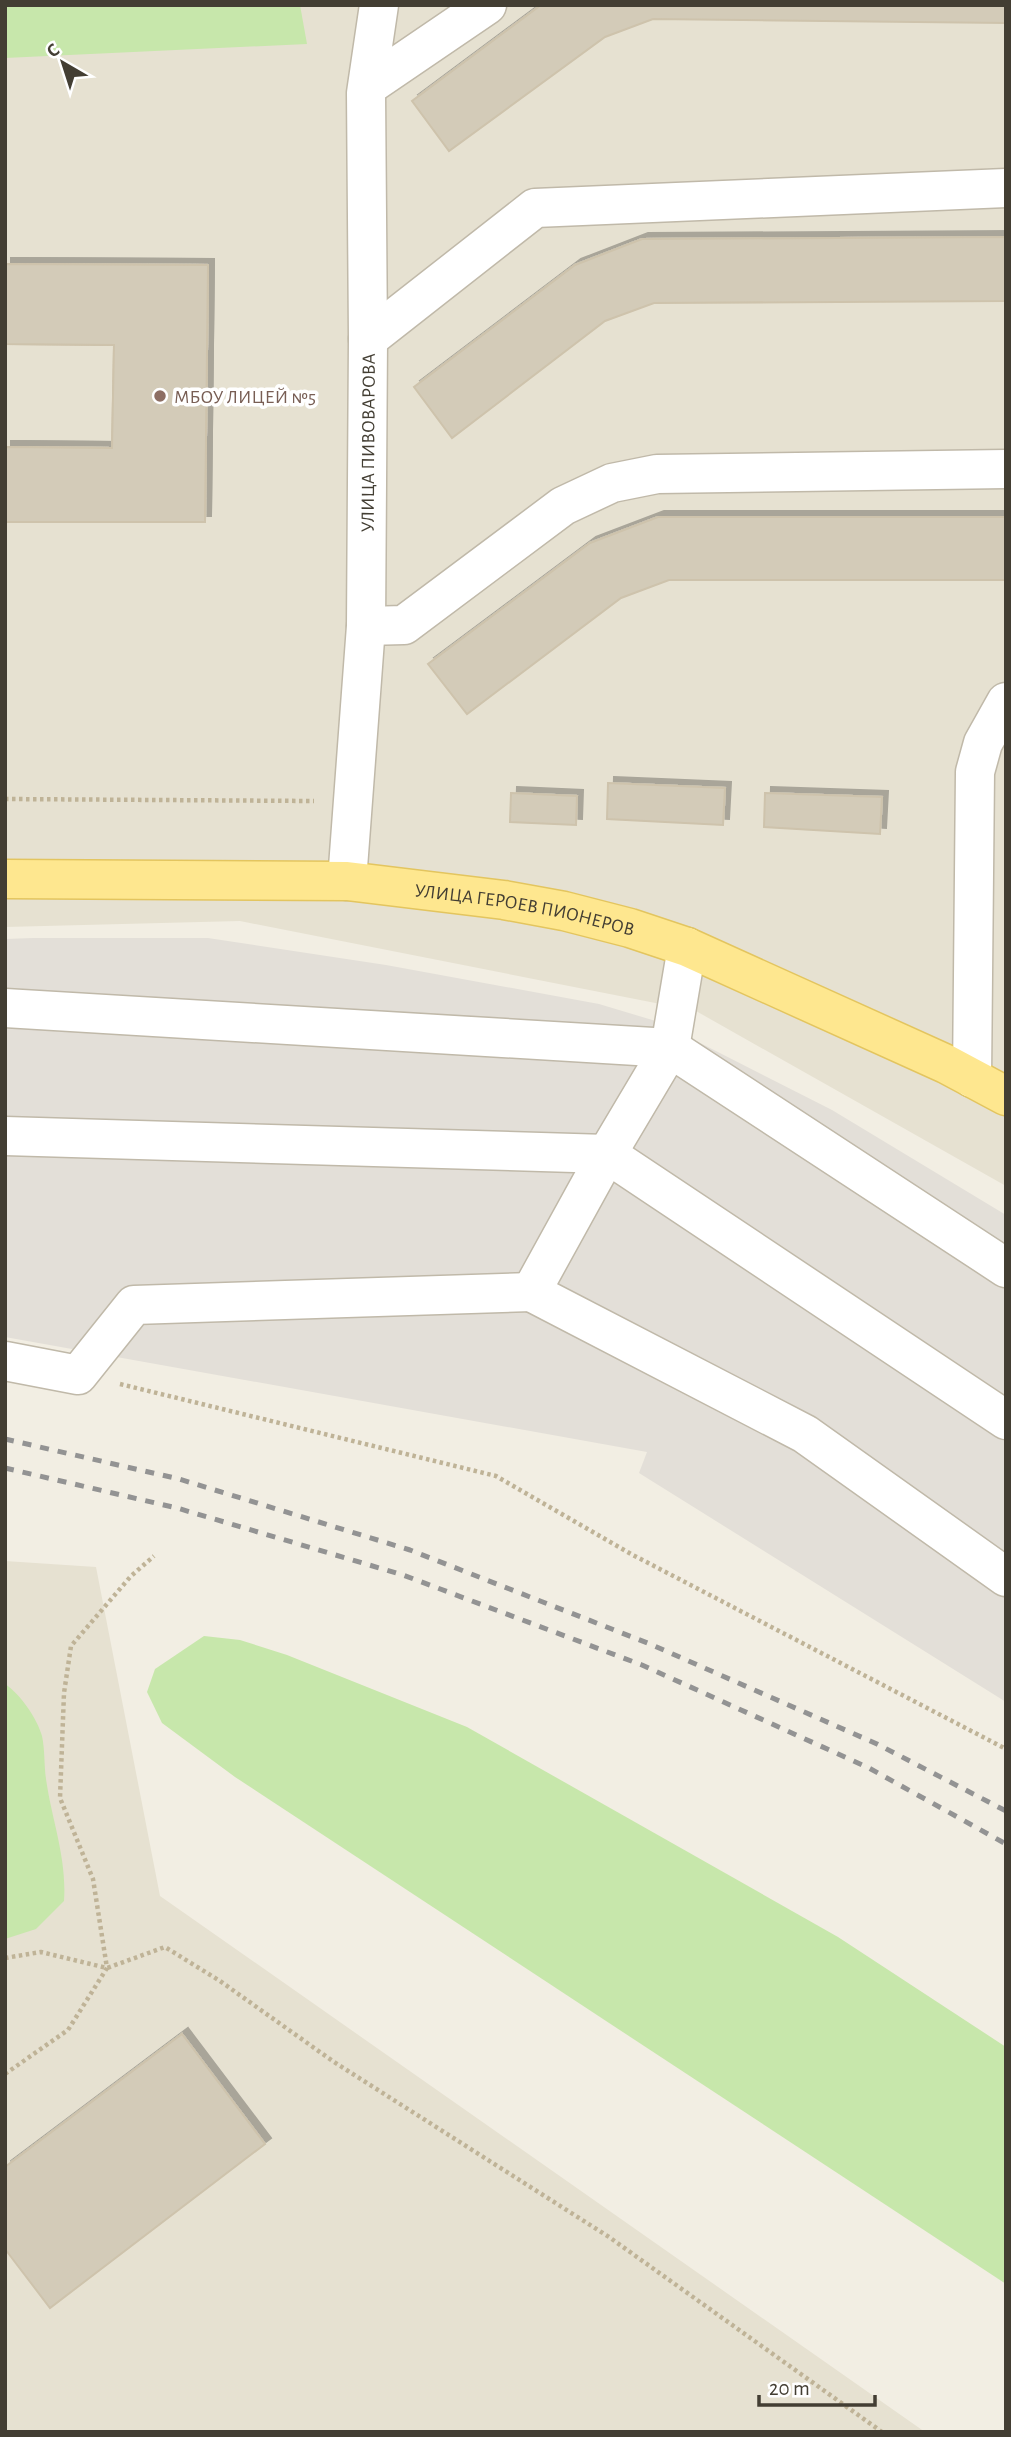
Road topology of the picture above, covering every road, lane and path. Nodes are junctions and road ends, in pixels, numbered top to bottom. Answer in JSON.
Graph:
{"nodes":[{"id":1,"x":379,"y":5,"type":"edge"},
{"id":2,"x":487,"y":5,"type":"edge"},
{"id":3,"x":368,"y":86,"type":"junction"},
{"id":4,"x":1006,"y":188,"type":"edge"},
{"id":5,"x":368,"y":338,"type":"junction"},
{"id":6,"x":1006,"y":469,"type":"edge"},
{"id":7,"x":366,"y":626,"type":"junction"},
{"id":8,"x":1006,"y":702,"type":"edge"},
{"id":9,"x":5,"y":799,"type":"edge"},
{"id":10,"x":354,"y":801,"type":"junction"},
{"id":11,"x":5,"y":878,"type":"edge"},
{"id":12,"x":348,"y":881,"type":"junction"},
{"id":13,"x":687,"y":947,"type":"junction"},
{"id":14,"x":5,"y":1008,"type":"edge"},
{"id":15,"x":670,"y":1048,"type":"junction"},
{"id":16,"x":972,"y":1078,"type":"junction"},
{"id":17,"x":1006,"y":1096,"type":"edge"},
{"id":18,"x":5,"y":1136,"type":"edge"},
{"id":19,"x":607,"y":1154,"type":"junction"},
{"id":20,"x":1006,"y":1268,"type":"edge"},
{"id":21,"x":531,"y":1292,"type":"junction"},
{"id":22,"x":5,"y":1362,"type":"edge"},
{"id":23,"x":78,"y":1375,"type":"junction"},
{"id":24,"x":1006,"y":1420,"type":"edge"},
{"id":25,"x":154,"y":1556,"type":"dead end"},
{"id":26,"x":1006,"y":1577,"type":"edge"},
{"id":27,"x":1006,"y":1749,"type":"edge"},
{"id":28,"x":5,"y":1958,"type":"edge"},
{"id":29,"x":107,"y":1968,"type":"junction"},
{"id":30,"x":5,"y":2074,"type":"edge"},
{"id":31,"x":882,"y":2432,"type":"edge"}],
"edges":[{"from":1,"to":3,"type":"street","name":"УЛИЦА ПИВОВАРОВА"},
{"from":2,"to":3,"type":"street"},
{"from":3,"to":5,"type":"street","name":"УЛИЦА ПИВОВАРОВА"},
{"from":4,"to":5,"type":"street"},
{"from":5,"to":7,"type":"street","name":"УЛИЦА ПИВОВАРОВА"},
{"from":6,"to":7,"type":"street"},
{"from":7,"to":10,"type":"street","name":"УЛИЦА ПИВОВАРОВА"},
{"from":8,"to":16,"type":"street"},
{"from":9,"to":10,"type":"path"},
{"from":10,"to":12,"type":"street","name":"УЛИЦА ПИВОВАРОВА"},
{"from":11,"to":12,"type":"main road","name":"УЛИЦА ГЕРОЕВ ПИОНЕРОВ"},
{"from":12,"to":13,"type":"main road","name":"УЛИЦА ГЕРОЕВ ПИОНЕРОВ"},
{"from":13,"to":15,"type":"street"},
{"from":13,"to":16,"type":"main road","name":"УЛИЦА ГЕРОЕВ ПИОНЕРОВ"},
{"from":14,"to":15,"type":"street"},
{"from":15,"to":19,"type":"street"},
{"from":15,"to":20,"type":"street"},
{"from":16,"to":17,"type":"main road","name":"УЛИЦА ГЕРОЕВ ПИОНЕРОВ"},
{"from":18,"to":19,"type":"street"},
{"from":19,"to":21,"type":"street"},
{"from":19,"to":24,"type":"street"},
{"from":21,"to":23,"type":"street"},
{"from":21,"to":26,"type":"street"},
{"from":22,"to":23,"type":"street"},
{"from":23,"to":27,"type":"path"},
{"from":25,"to":29,"type":"path"},
{"from":28,"to":29,"type":"path"},
{"from":29,"to":30,"type":"path"},
{"from":29,"to":31,"type":"path"}]}
